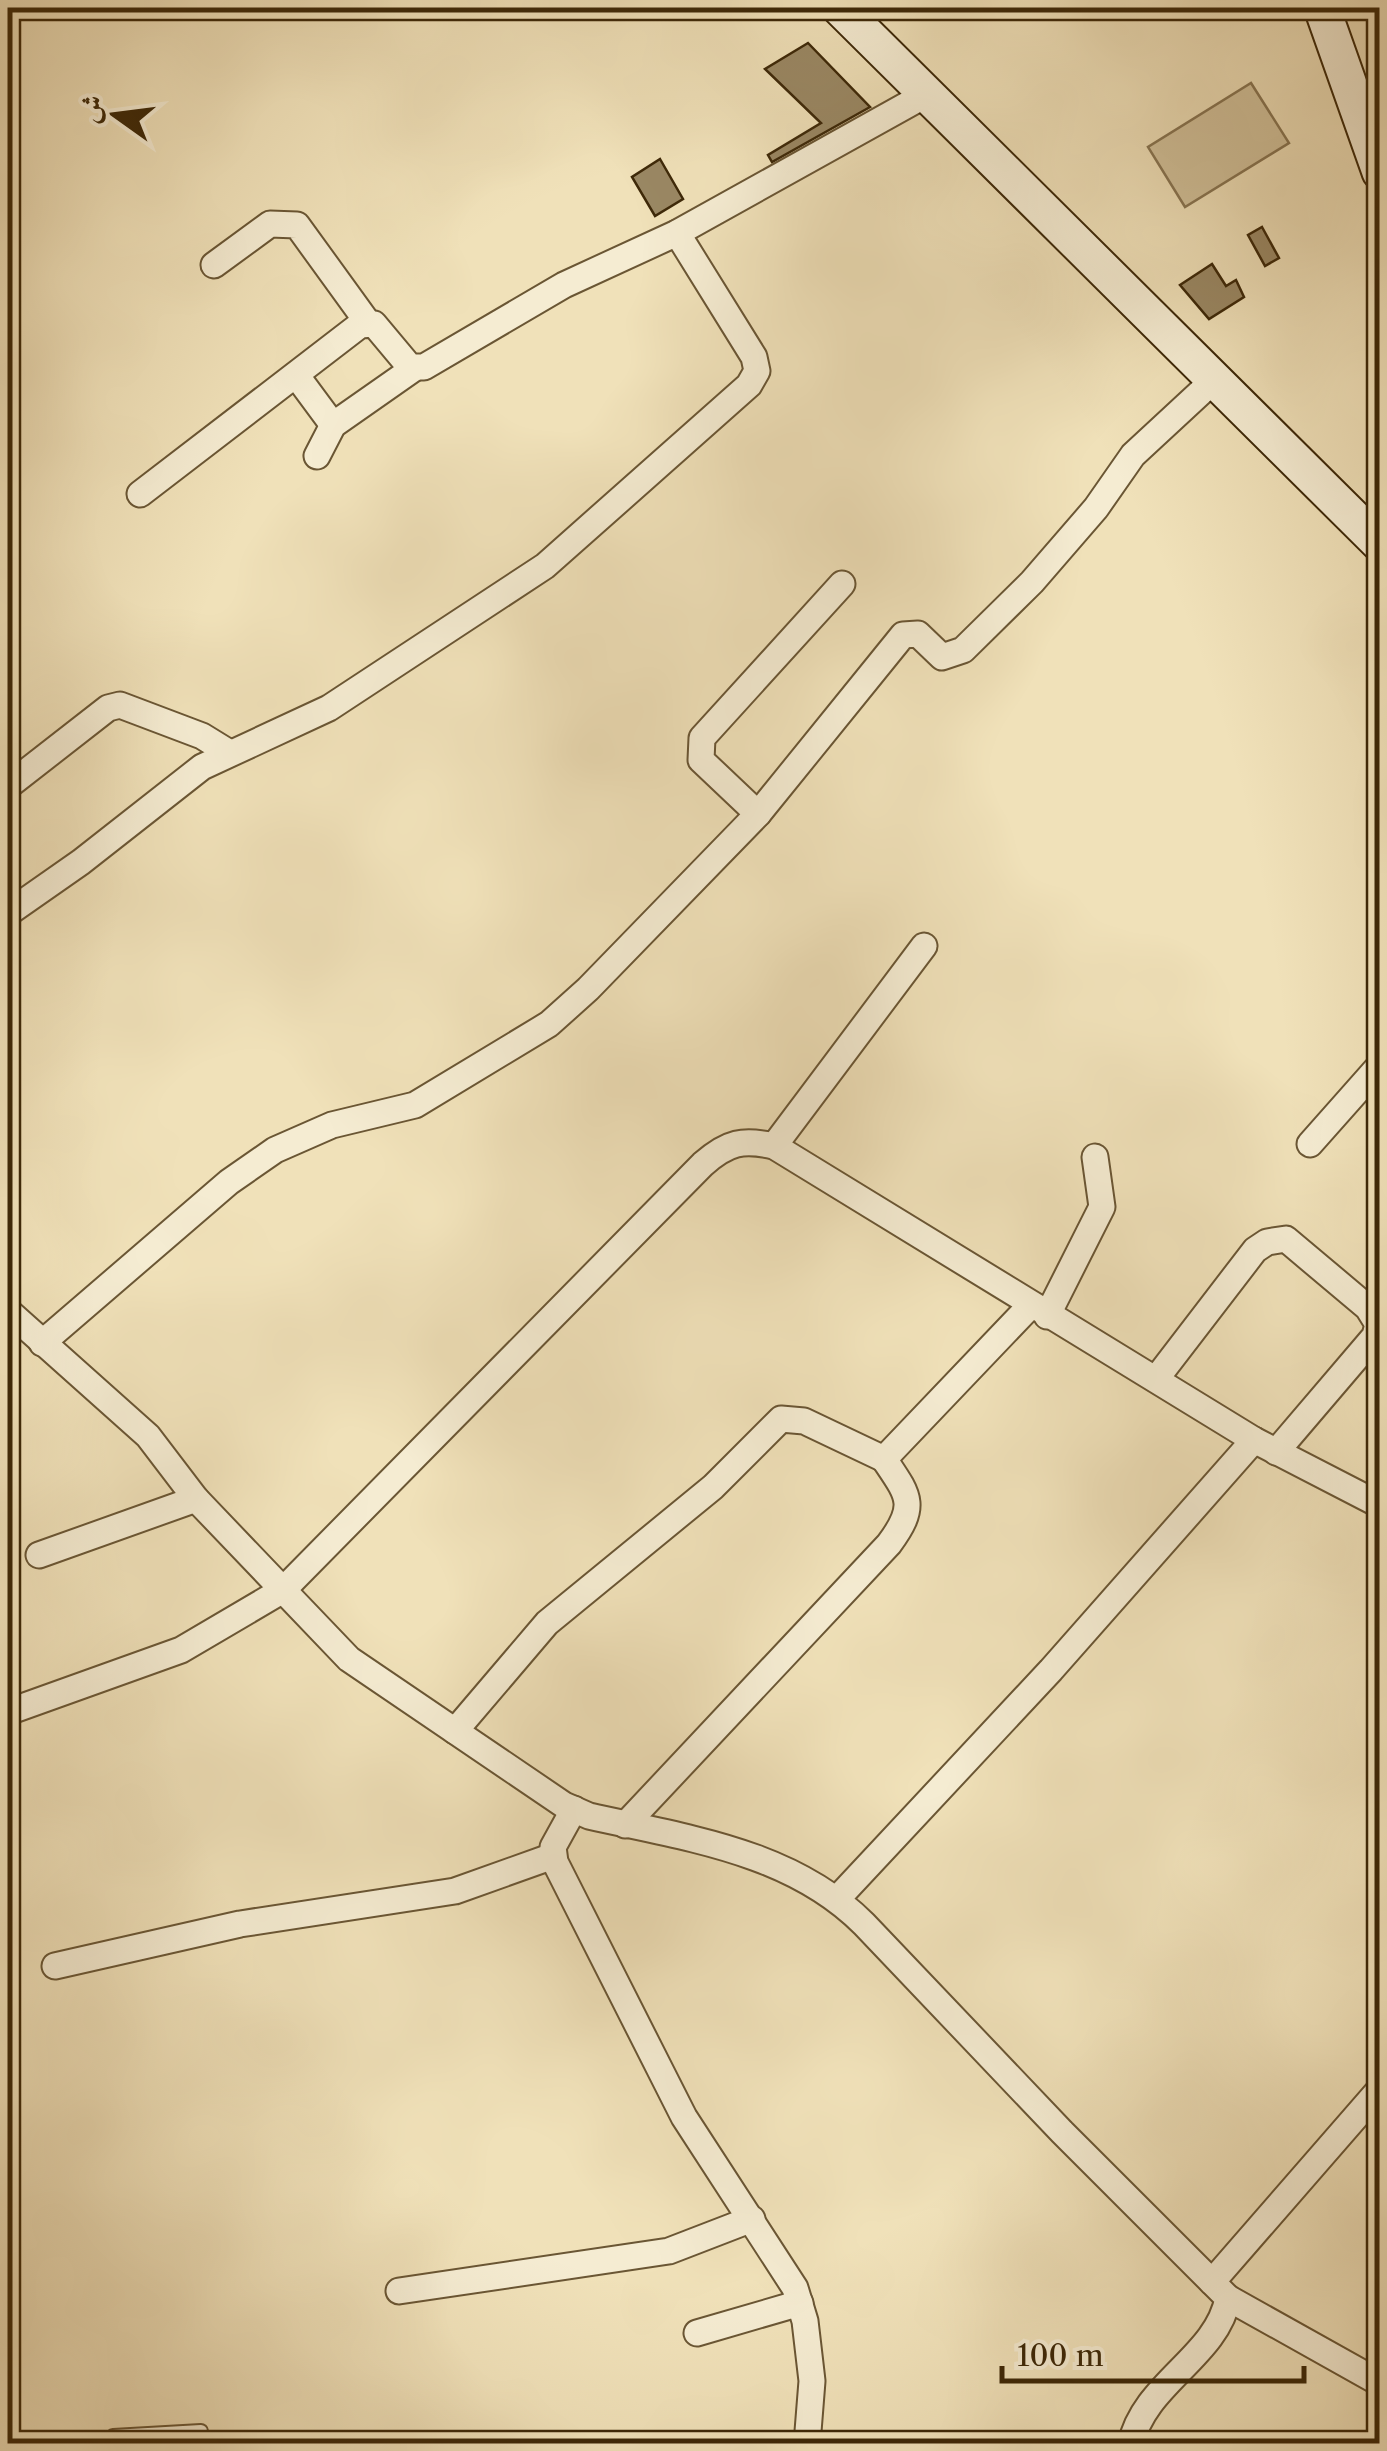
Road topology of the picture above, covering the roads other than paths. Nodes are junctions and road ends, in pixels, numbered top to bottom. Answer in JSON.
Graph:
{"nodes":[{"id":1,"x":840,"y":8,"type":"edge"},
{"id":2,"x":1322,"y":8,"type":"edge"},
{"id":3,"x":924,"y":95,"type":"junction"},
{"id":4,"x":1380,"y":172,"type":"edge"},
{"id":5,"x":677,"y":233,"type":"junction"},
{"id":6,"x":214,"y":265,"type":"dead end"},
{"id":7,"x":368,"y":323,"type":"junction"},
{"id":8,"x":413,"y":369,"type":"junction"},
{"id":9,"x":296,"y":376,"type":"junction"},
{"id":10,"x":1214,"y":380,"type":"junction"},
{"id":11,"x":333,"y":425,"type":"junction"},
{"id":12,"x":318,"y":456,"type":"dead end"},
{"id":13,"x":140,"y":494,"type":"dead end"},
{"id":14,"x":1380,"y":544,"type":"edge"},
{"id":15,"x":842,"y":584,"type":"dead end"},
{"id":16,"x":228,"y":752,"type":"junction"},
{"id":17,"x":8,"y":786,"type":"edge"},
{"id":18,"x":758,"y":814,"type":"junction"},
{"id":19,"x":8,"y":913,"type":"edge"},
{"id":20,"x":924,"y":946,"type":"dead end"},
{"id":21,"x":1380,"y":1065,"type":"edge"},
{"id":22,"x":1310,"y":1144,"type":"dead end"},
{"id":23,"x":774,"y":1146,"type":"junction"},
{"id":24,"x":1094,"y":1157,"type":"dead end"},
{"id":25,"x":1039,"y":1311,"type":"junction"},
{"id":26,"x":10,"y":1317,"type":"edge"},
{"id":27,"x":42,"y":1343,"type":"junction"},
{"id":28,"x":1156,"y":1379,"type":"junction"},
{"id":29,"x":1265,"y":1446,"type":"junction"},
{"id":30,"x":884,"y":1459,"type":"junction"},
{"id":31,"x":196,"y":1500,"type":"junction"},
{"id":32,"x":1380,"y":1506,"type":"edge"},
{"id":33,"x":39,"y":1555,"type":"dead end"},
{"id":34,"x":283,"y":1590,"type":"junction"},
{"id":35,"x":8,"y":1712,"type":"edge"},
{"id":36,"x":456,"y":1731,"type":"junction"},
{"id":37,"x":574,"y":1810,"type":"junction"},
{"id":38,"x":625,"y":1825,"type":"junction"},
{"id":39,"x":553,"y":1856,"type":"junction"},
{"id":40,"x":838,"y":1898,"type":"junction"},
{"id":41,"x":55,"y":1966,"type":"dead end"},
{"id":42,"x":1380,"y":2089,"type":"edge"},
{"id":43,"x":752,"y":2219,"type":"junction"},
{"id":44,"x":1220,"y":2290,"type":"junction"},
{"id":45,"x":399,"y":2291,"type":"dead end"},
{"id":46,"x":800,"y":2304,"type":"junction"},
{"id":47,"x":697,"y":2334,"type":"dead end"},
{"id":48,"x":1380,"y":2383,"type":"edge"},
{"id":49,"x":200,"y":2432,"type":"dead end"},
{"id":50,"x":106,"y":2444,"type":"edge"},
{"id":51,"x":807,"y":2444,"type":"edge"},
{"id":52,"x":1131,"y":2444,"type":"edge"}],
"edges":[{"from":1,"to":3,"type":"main road"},
{"from":2,"to":4,"type":"main road"},
{"from":3,"to":5,"type":"street"},
{"from":3,"to":10,"type":"main road"},
{"from":5,"to":8,"type":"street"},
{"from":5,"to":16,"type":"street"},
{"from":6,"to":7,"type":"street"},
{"from":7,"to":8,"type":"street"},
{"from":7,"to":9,"type":"street"},
{"from":8,"to":11,"type":"street"},
{"from":9,"to":11,"type":"street"},
{"from":9,"to":13,"type":"street"},
{"from":10,"to":14,"type":"main road"},
{"from":10,"to":18,"type":"street"},
{"from":11,"to":12,"type":"street"},
{"from":15,"to":18,"type":"street"},
{"from":16,"to":17,"type":"street"},
{"from":16,"to":19,"type":"street"},
{"from":18,"to":27,"type":"street"},
{"from":20,"to":23,"type":"street"},
{"from":21,"to":22,"type":"street"},
{"from":23,"to":25,"type":"street"},
{"from":23,"to":34,"type":"street"},
{"from":24,"to":25,"type":"street"},
{"from":25,"to":28,"type":"street"},
{"from":25,"to":30,"type":"street"},
{"from":26,"to":27,"type":"street"},
{"from":27,"to":31,"type":"street"},
{"from":28,"to":29,"type":"street"},
{"from":28,"to":29,"type":"street"},
{"from":29,"to":32,"type":"street"},
{"from":29,"to":40,"type":"street"},
{"from":30,"to":36,"type":"street"},
{"from":30,"to":38,"type":"street"},
{"from":31,"to":33,"type":"street"},
{"from":31,"to":34,"type":"street"},
{"from":34,"to":35,"type":"street"},
{"from":34,"to":36,"type":"street"},
{"from":36,"to":37,"type":"street"},
{"from":37,"to":38,"type":"street"},
{"from":37,"to":39,"type":"street"},
{"from":38,"to":40,"type":"street"},
{"from":39,"to":41,"type":"street"},
{"from":39,"to":43,"type":"street"},
{"from":40,"to":44,"type":"street"},
{"from":42,"to":44,"type":"street"},
{"from":43,"to":45,"type":"street"},
{"from":43,"to":46,"type":"street"},
{"from":44,"to":48,"type":"street"},
{"from":44,"to":52,"type":"street"},
{"from":46,"to":47,"type":"street"},
{"from":46,"to":51,"type":"street"},
{"from":49,"to":50,"type":"lane"}]}
